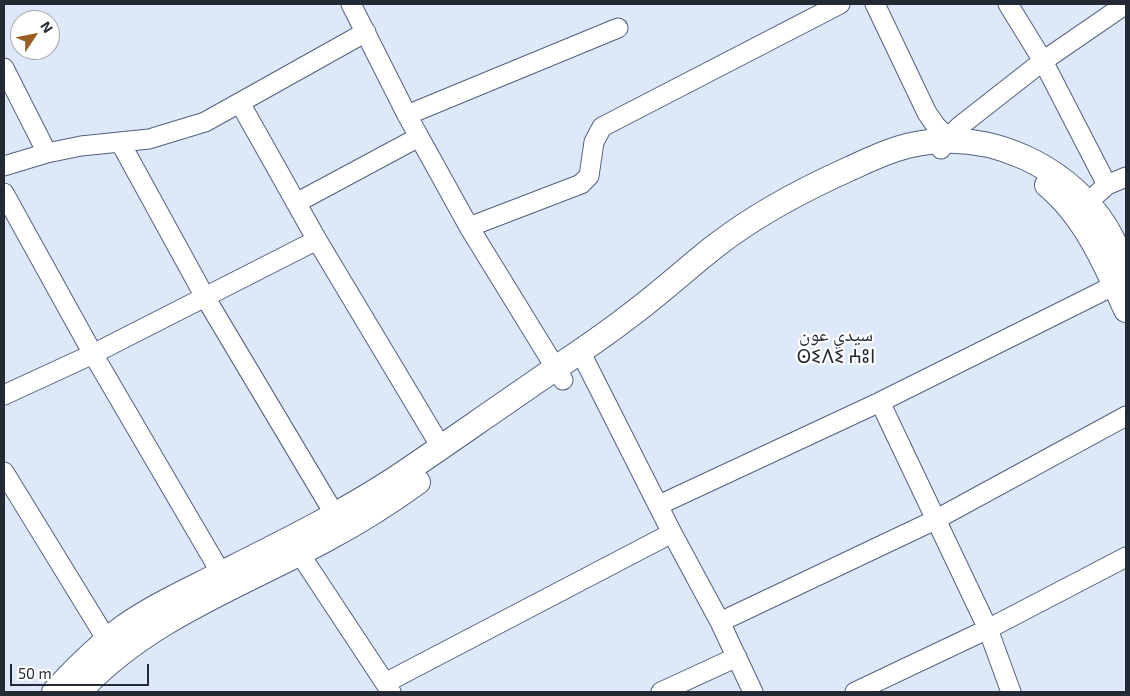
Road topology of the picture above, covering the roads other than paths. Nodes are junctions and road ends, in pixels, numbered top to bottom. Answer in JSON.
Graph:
{"nodes":[{"id":1,"x":351,"y":4,"type":"edge"},
{"id":2,"x":840,"y":4,"type":"edge"},
{"id":3,"x":875,"y":4,"type":"edge"},
{"id":4,"x":1008,"y":4,"type":"edge"},
{"id":5,"x":1126,"y":4,"type":"edge"},
{"id":6,"x":618,"y":28,"type":"dead end"},
{"id":7,"x":366,"y":32,"type":"junction"},
{"id":8,"x":1042,"y":61,"type":"junction"},
{"id":9,"x":4,"y":68,"type":"edge"},
{"id":10,"x":240,"y":102,"type":"junction"},
{"id":11,"x":407,"y":115,"type":"junction"},
{"id":12,"x":419,"y":137,"type":"junction"},
{"id":13,"x":120,"y":142,"type":"junction"},
{"id":14,"x":944,"y":143,"type":"junction"},
{"id":15,"x":47,"y":152,"type":"junction"},
{"id":16,"x":4,"y":166,"type":"edge"},
{"id":17,"x":1126,"y":177,"type":"edge"},
{"id":18,"x":1107,"y":185,"type":"junction"},
{"id":19,"x":4,"y":193,"type":"edge"},
{"id":20,"x":296,"y":203,"type":"junction"},
{"id":21,"x":1081,"y":209,"type":"junction"},
{"id":22,"x":469,"y":227,"type":"junction"},
{"id":23,"x":317,"y":240,"type":"junction"},
{"id":24,"x":1121,"y":277,"type":"edge"},
{"id":25,"x":205,"y":297,"type":"junction"},
{"id":26,"x":1126,"y":310,"type":"edge"},
{"id":27,"x":93,"y":354,"type":"junction"},
{"id":28,"x":583,"y":357,"type":"junction"},
{"id":29,"x":559,"y":374,"type":"junction"},
{"id":30,"x":4,"y":395,"type":"edge"},
{"id":31,"x":880,"y":402,"type":"junction"},
{"id":32,"x":1126,"y":416,"type":"edge"},
{"id":33,"x":441,"y":447,"type":"junction"},
{"id":34,"x":4,"y":472,"type":"edge"},
{"id":35,"x":659,"y":505,"type":"junction"},
{"id":36,"x":335,"y":515,"type":"junction"},
{"id":37,"x":935,"y":520,"type":"junction"},
{"id":38,"x":672,"y":533,"type":"junction"},
{"id":39,"x":295,"y":546,"type":"junction"},
{"id":40,"x":1126,"y":557,"type":"edge"},
{"id":41,"x":221,"y":573,"type":"junction"},
{"id":42,"x":720,"y":622,"type":"junction"},
{"id":43,"x":988,"y":629,"type":"junction"},
{"id":44,"x":107,"y":640,"type":"junction"},
{"id":45,"x":737,"y":657,"type":"junction"},
{"id":46,"x":388,"y":688,"type":"edge"},
{"id":47,"x":83,"y":691,"type":"edge"},
{"id":48,"x":54,"y":692,"type":"edge"},
{"id":49,"x":662,"y":692,"type":"edge"},
{"id":50,"x":753,"y":692,"type":"edge"},
{"id":51,"x":856,"y":692,"type":"edge"},
{"id":52,"x":1011,"y":692,"type":"edge"}],
"edges":[{"from":1,"to":7,"type":"street"},
{"from":2,"to":22,"type":"street"},
{"from":3,"to":14,"type":"street"},
{"from":4,"to":8,"type":"street"},
{"from":5,"to":8,"type":"street"},
{"from":6,"to":11,"type":"street"},
{"from":7,"to":10,"type":"street"},
{"from":7,"to":11,"type":"street"},
{"from":8,"to":14,"type":"street"},
{"from":8,"to":18,"type":"street"},
{"from":9,"to":15,"type":"street"},
{"from":10,"to":13,"type":"street"},
{"from":10,"to":20,"type":"street"},
{"from":11,"to":12,"type":"street"},
{"from":12,"to":20,"type":"street"},
{"from":12,"to":22,"type":"street"},
{"from":13,"to":15,"type":"street"},
{"from":13,"to":25,"type":"street"},
{"from":14,"to":21,"type":"main road"},
{"from":14,"to":28,"type":"main road"},
{"from":15,"to":16,"type":"street"},
{"from":17,"to":18,"type":"street"},
{"from":18,"to":21,"type":"street"},
{"from":19,"to":27,"type":"street"},
{"from":20,"to":23,"type":"street"},
{"from":21,"to":24,"type":"main road"},
{"from":22,"to":29,"type":"street"},
{"from":23,"to":25,"type":"street"},
{"from":23,"to":33,"type":"street"},
{"from":24,"to":26,"type":"main road"},
{"from":24,"to":31,"type":"street"},
{"from":25,"to":27,"type":"street"},
{"from":25,"to":36,"type":"street"},
{"from":27,"to":30,"type":"street"},
{"from":27,"to":41,"type":"street"},
{"from":28,"to":29,"type":"main road"},
{"from":28,"to":35,"type":"street"},
{"from":29,"to":33,"type":"main road"},
{"from":29,"to":39,"type":"main road"},
{"from":31,"to":35,"type":"street"},
{"from":31,"to":37,"type":"street"},
{"from":32,"to":37,"type":"street"},
{"from":33,"to":36,"type":"main road"},
{"from":34,"to":44,"type":"street"},
{"from":35,"to":38,"type":"street"},
{"from":36,"to":39,"type":"main road"},
{"from":37,"to":42,"type":"street"},
{"from":37,"to":43,"type":"street"},
{"from":38,"to":42,"type":"street"},
{"from":38,"to":46,"type":"street"},
{"from":39,"to":41,"type":"main road"},
{"from":39,"to":46,"type":"street"},
{"from":39,"to":47,"type":"main road"},
{"from":40,"to":43,"type":"street"},
{"from":41,"to":44,"type":"main road"},
{"from":42,"to":45,"type":"street"},
{"from":43,"to":51,"type":"street"},
{"from":43,"to":52,"type":"street"},
{"from":44,"to":48,"type":"main road"},
{"from":45,"to":49,"type":"street"},
{"from":45,"to":50,"type":"street"}]}
